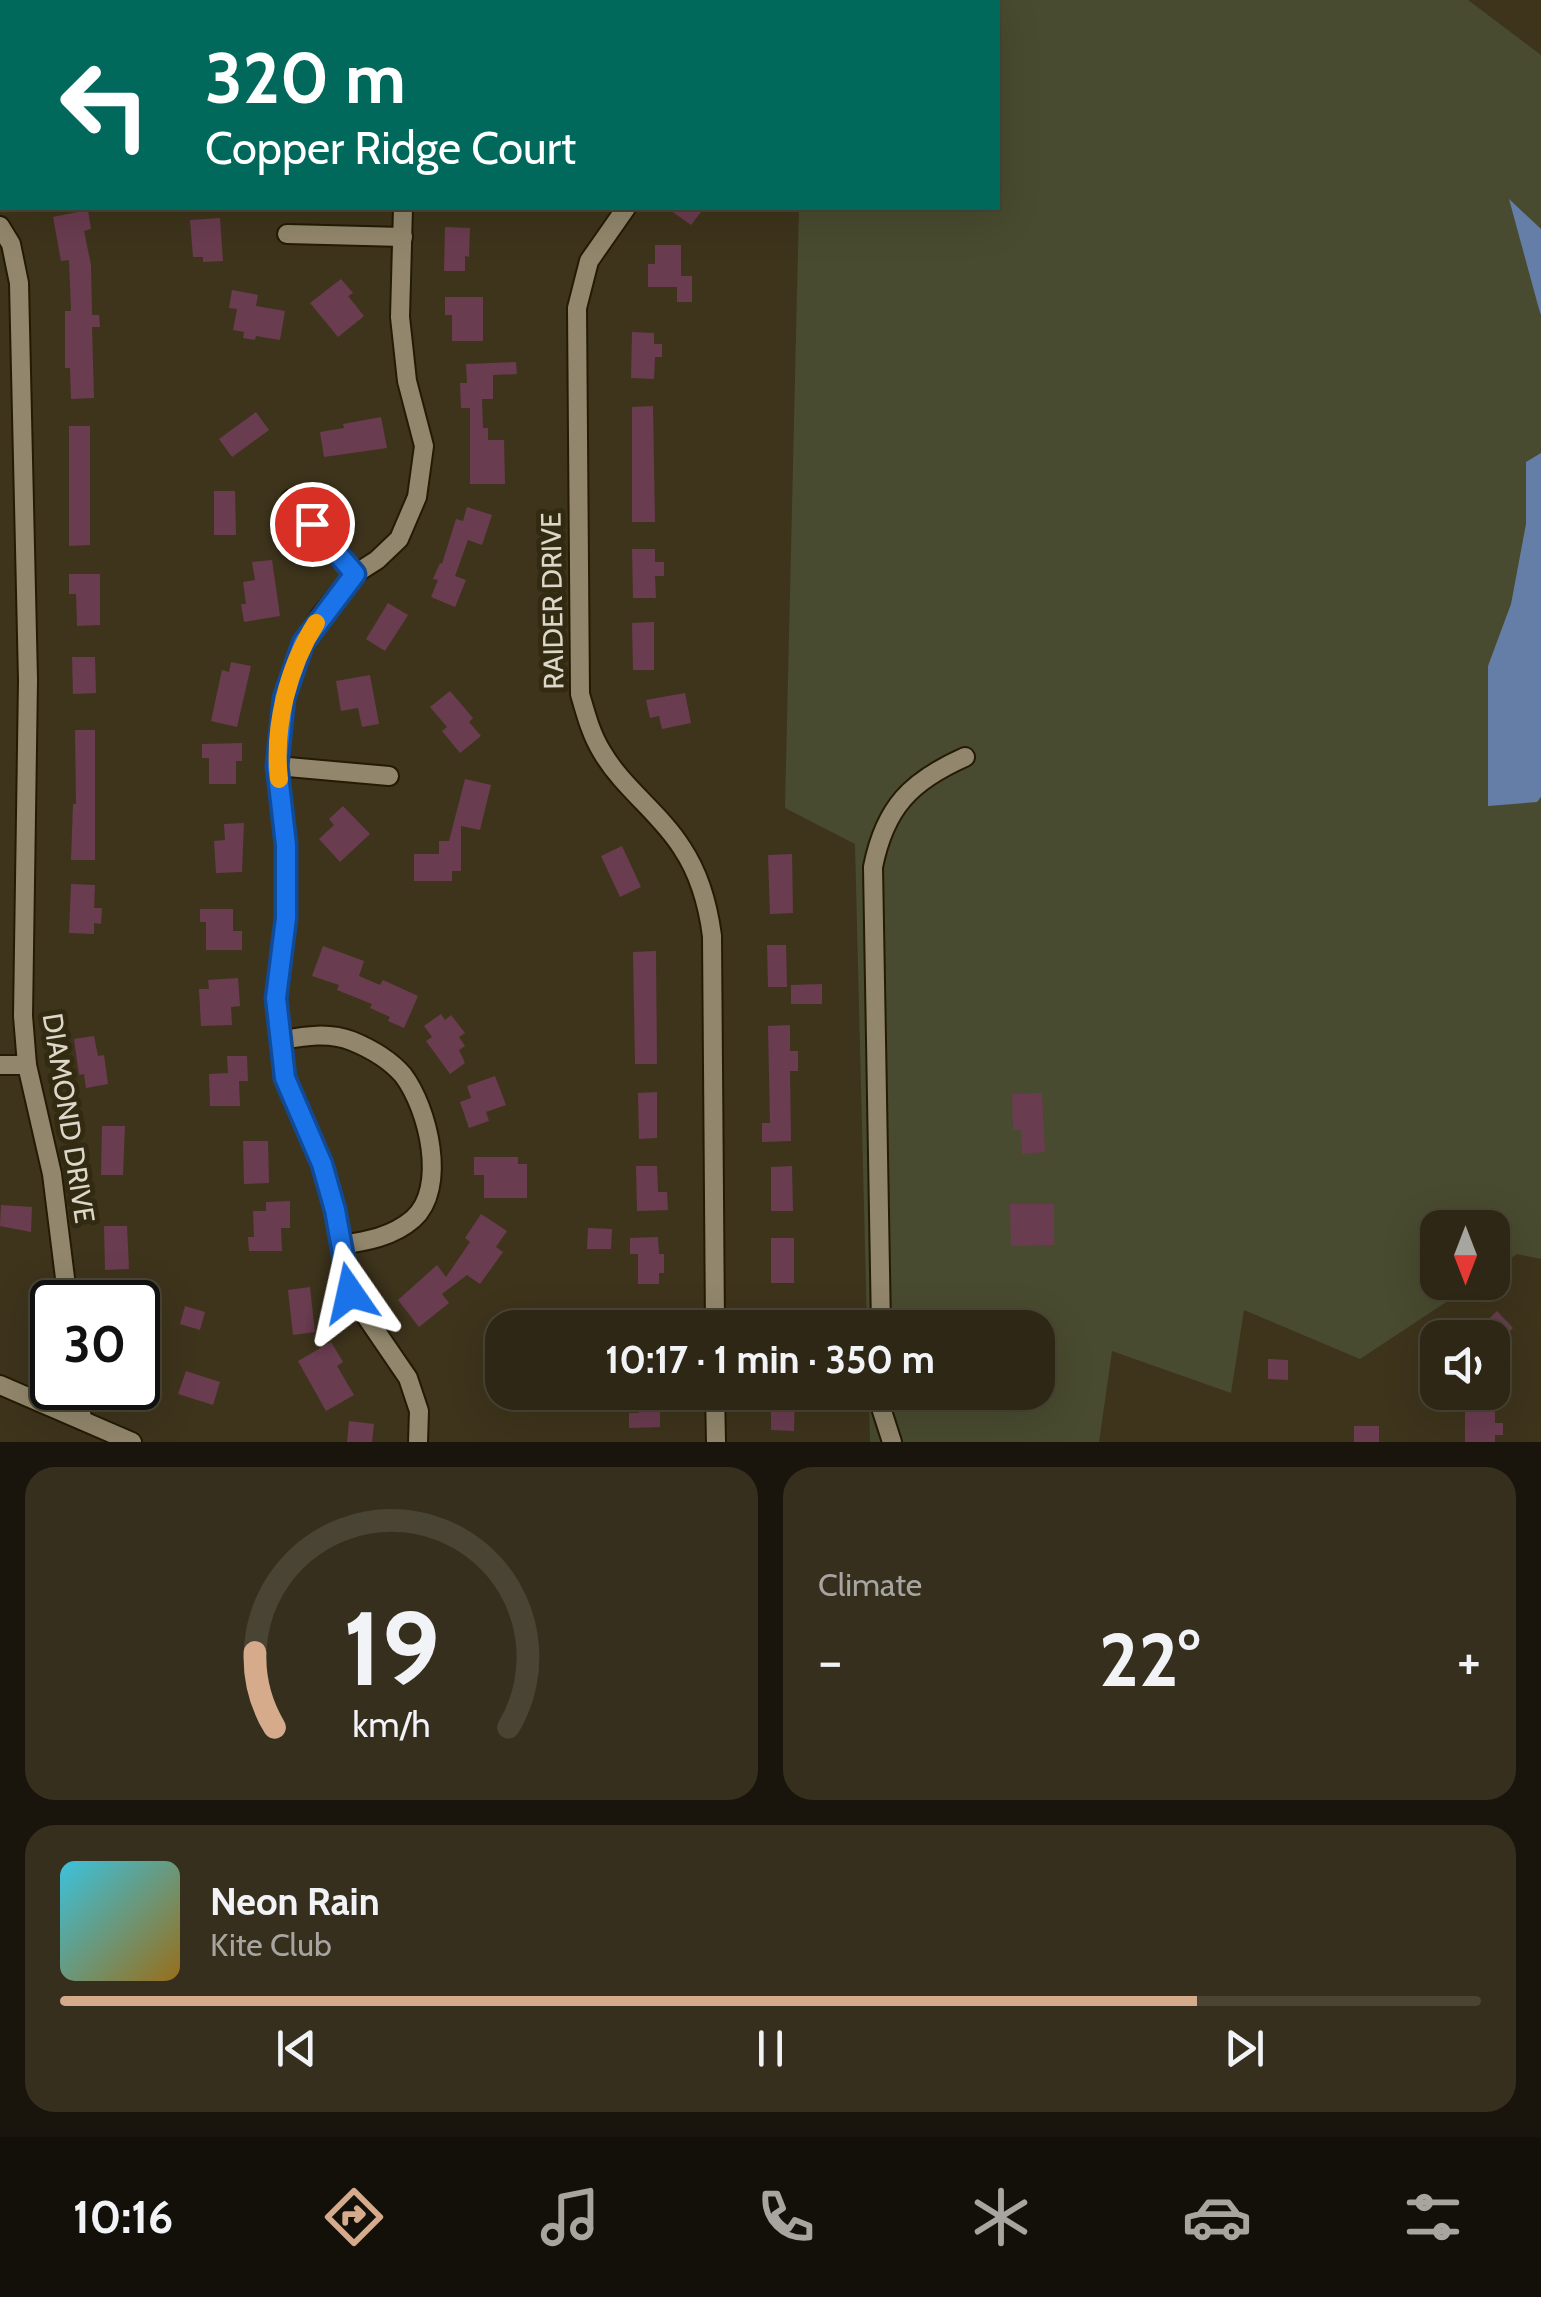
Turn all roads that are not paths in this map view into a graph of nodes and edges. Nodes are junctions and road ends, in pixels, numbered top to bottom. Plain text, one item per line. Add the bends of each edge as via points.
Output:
1 (403, 210) edge
2 (625, 210) edge
3 (0, 226) edge
4 (288, 234) dead end
5 (403, 237) junction
6 (291, 500) dead end
7 (355, 574) junction
8 (965, 758) dead end
9 (277, 766) junction
10 (389, 776) dead end
11 (283, 1040) junction
12 (0, 1065) edge
13 (26, 1065) junction
14 (341, 1245) junction
15 (65, 1280) edge
16 (715, 1310) edge
17 (881, 1310) edge
18 (0, 1385) edge
19 (81, 1410) edge
20 (715, 1410) edge
21 (882, 1410) edge
22 (82, 1420) junction
23 (132, 1442) edge
24 (418, 1442) edge
25 (716, 1442) edge
26 (892, 1442) edge

1 - 5 street
2 - 16 street, RAIDER DRIVE via 589,260 576,308 580,694 604,755 682,847 708,908
3 - 13 street, DIAMOND DRIVE via 11,244 18,283 28,680
4 - 5 street
5 - 7 street via 400,318 424,446 417,497 399,539
6 - 7 street
7 - 9 street via 303,643 284,698
8 - 17 street via 922,779 893,809 873,866
9 - 10 street
9 - 11 street via 286,845 276,998
11 - 14 street via 285,1078 322,1164
11 - 14 street via 349,1040 403,1076 418,1104 433,1160 432,1188 416,1217 376,1239
12 - 13 street
13 - 15 street, DIAMOND DRIVE via 52,1174
14 - 24 street via 350,1293 408,1378 419,1410
18 - 22 street
19 - 22 street
20 - 25 street
21 - 26 street
22 - 23 street

